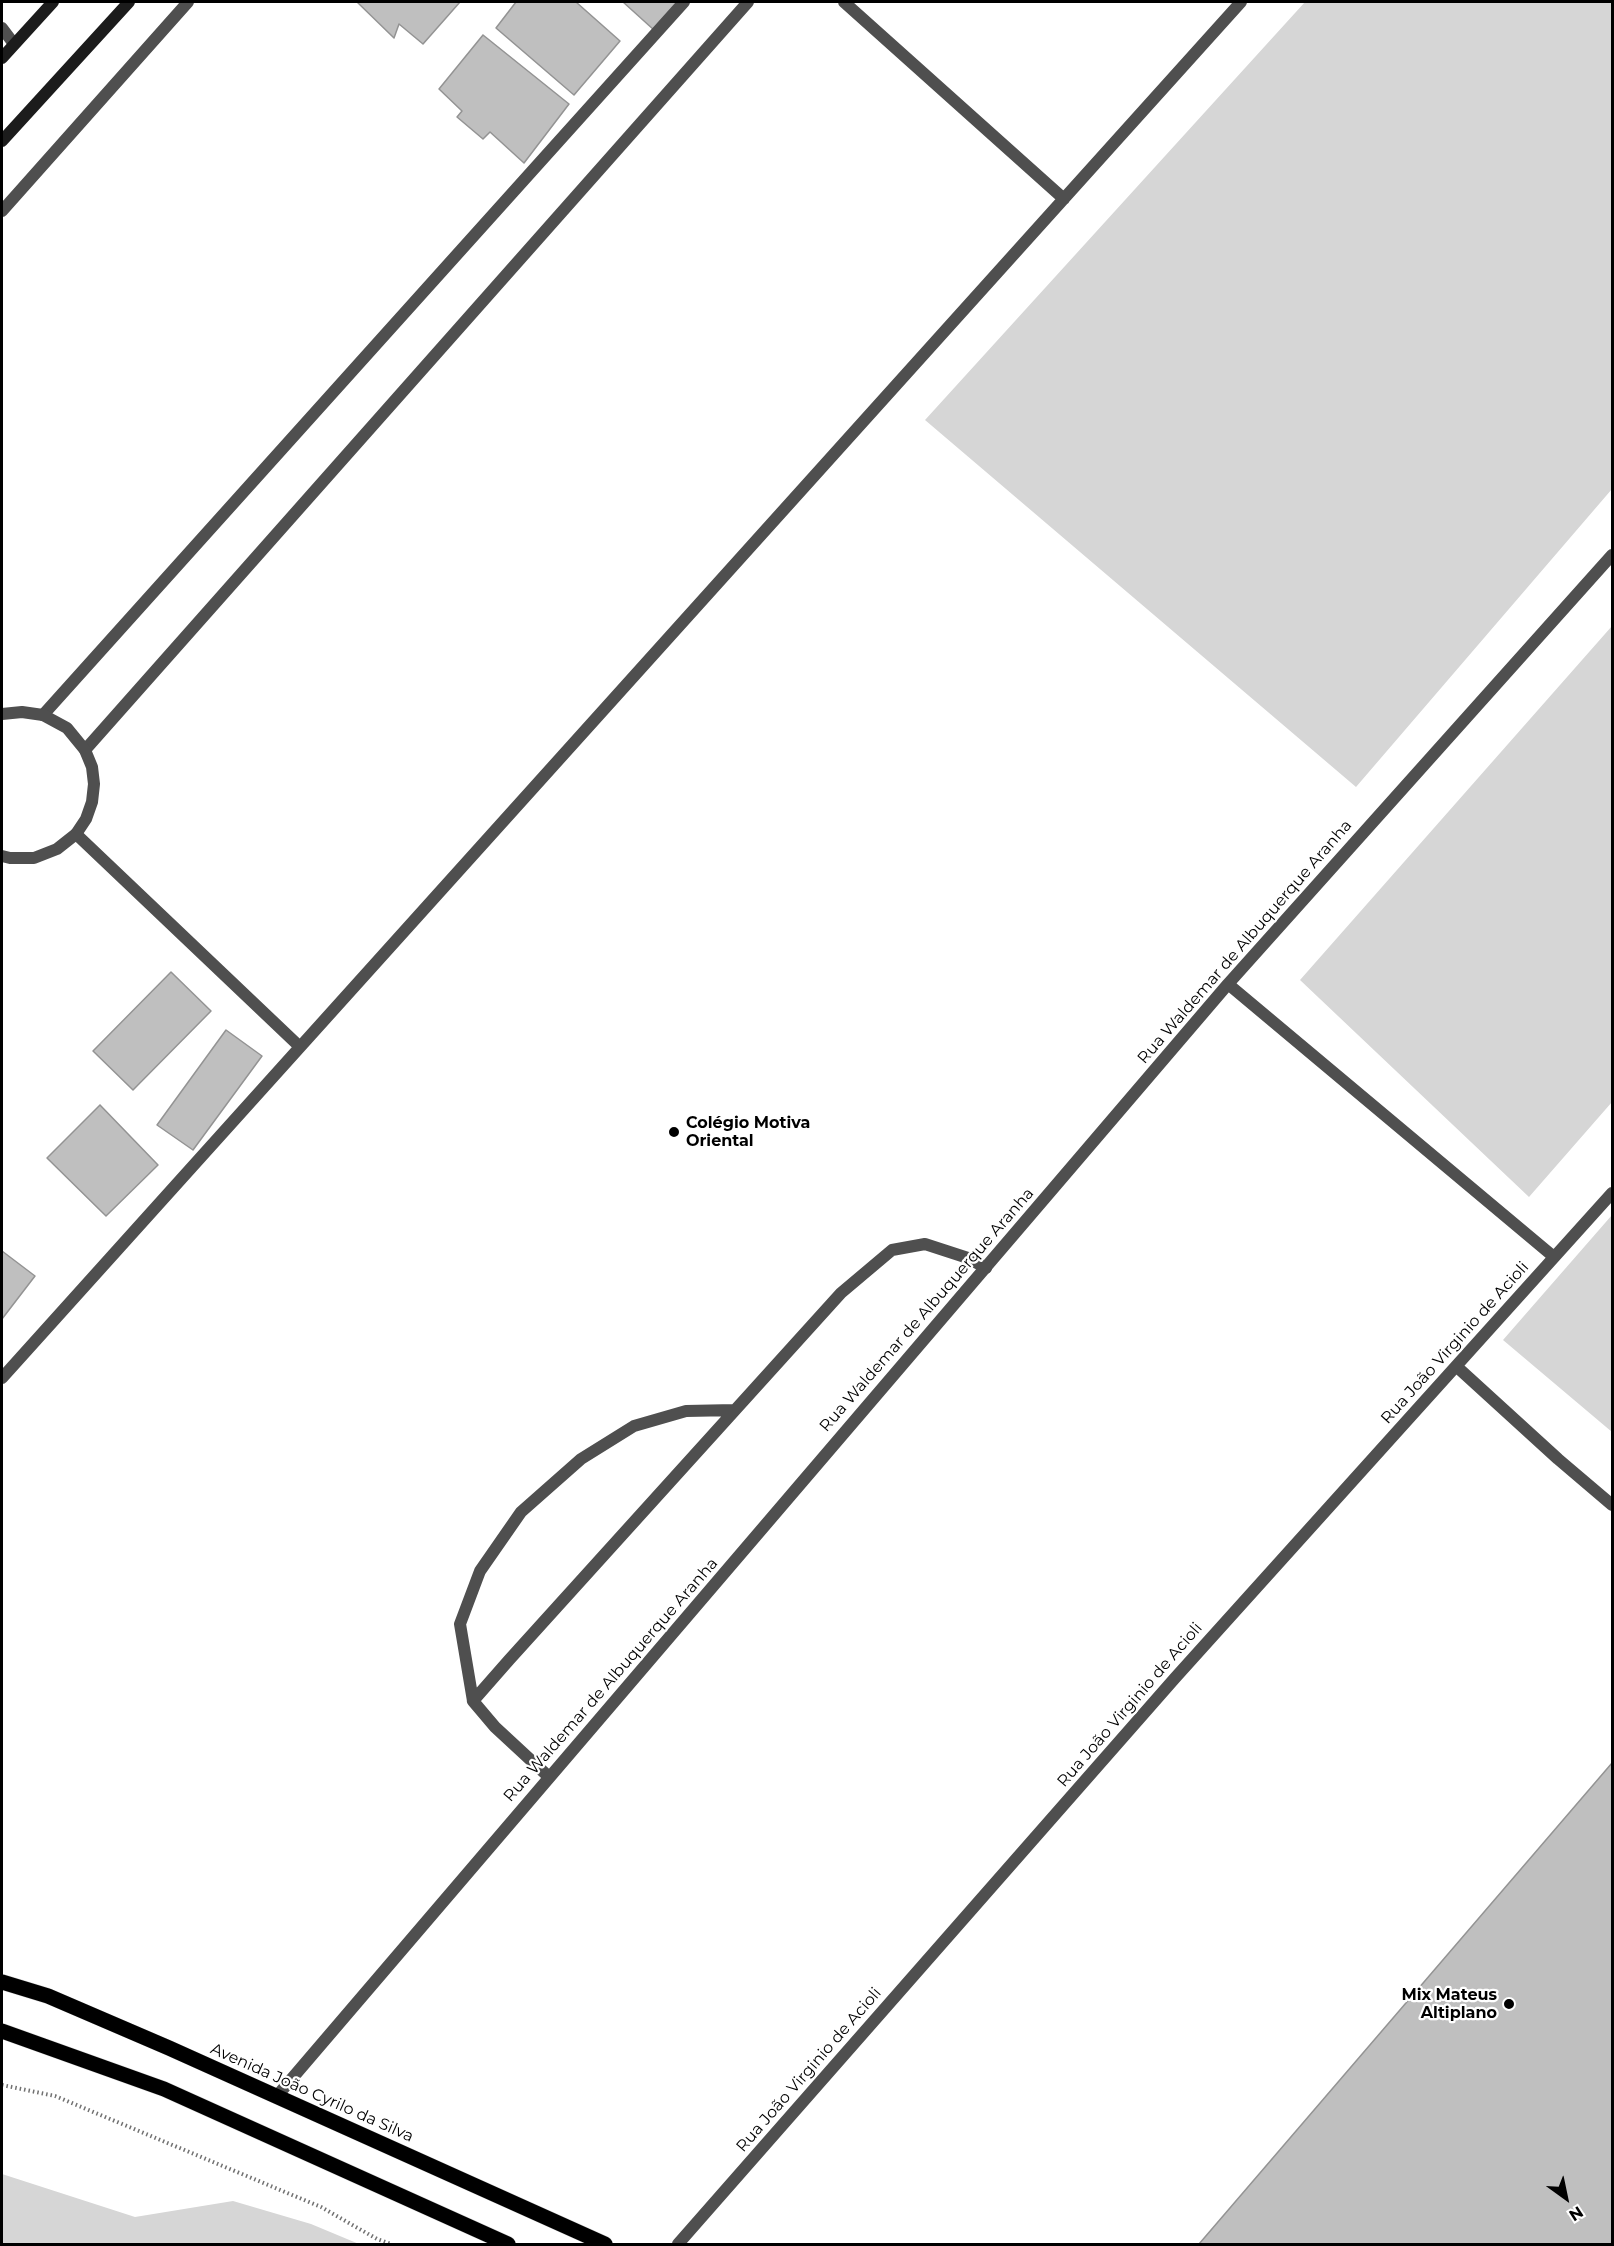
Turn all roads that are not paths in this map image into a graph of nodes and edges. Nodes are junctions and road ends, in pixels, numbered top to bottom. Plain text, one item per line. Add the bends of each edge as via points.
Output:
1 (53, 2) edge
2 (129, 2) edge
3 (188, 2) edge
4 (684, 2) edge
5 (748, 2) edge
6 (844, 2) edge
7 (1241, 2) edge
8 (2, 28) edge
9 (14, 44) junction
10 (2, 58) edge
11 (2, 141) edge
12 (1064, 199) junction
13 (2, 211) edge
14 (1612, 555) edge
15 (2, 714) edge
16 (42, 715) junction
17 (85, 750) junction
18 (76, 834) junction
19 (2, 856) edge
20 (1228, 984) junction
21 (299, 1046) junction
22 (1612, 1193) edge
23 (1554, 1257) junction
24 (986, 1268) junction
25 (1456, 1366) junction
26 (2, 1378) edge
27 (735, 1410) junction
28 (1612, 1504) edge
29 (473, 1701) junction
30 (549, 1777) junction
31 (2, 1982) edge
32 (2, 2031) edge
33 (277, 2096) junction
34 (508, 2244) edge
35 (605, 2244) edge
36 (678, 2244) edge

1 - 9 main road
2 - 11 main road
3 - 13 street
4 - 16 street
5 - 17 street
6 - 12 street
7 - 12 street
8 - 9 street
9 - 10 main road
12 - 21 street
14 - 20 street, Rua Waldemar de Albuquerque Aranha
15 - 16 street
16 - 17 street via 67,728
17 - 18 street via 94,784 86,819
18 - 19 street via 57,849 34,858
18 - 21 street
20 - 23 street
20 - 24 street, Rua Waldemar de Albuquerque Aranha
21 - 26 street
22 - 23 street, Rua João Virginio de Acioli
23 - 25 street, Rua João Virginio de Acioli
24 - 27 street via 925,1244 891,1250 841,1293
24 - 30 street, Rua Waldemar de Albuquerque Aranha
25 - 28 street
25 - 36 street, Rua João Virginio de Acioli via 1175,1678
27 - 29 street
27 - 29 street via 686,1411 634,1426 581,1459 521,1512 480,1571 460,1624
29 - 30 street
30 - 33 street, Rua Waldemar de Albuquerque Aranha
31 - 33 main road, Avenida João Cyrilo da Silva via 48,1996
32 - 34 main road via 164,2089
33 - 35 main road, Avenida João Cyrilo da Silva

